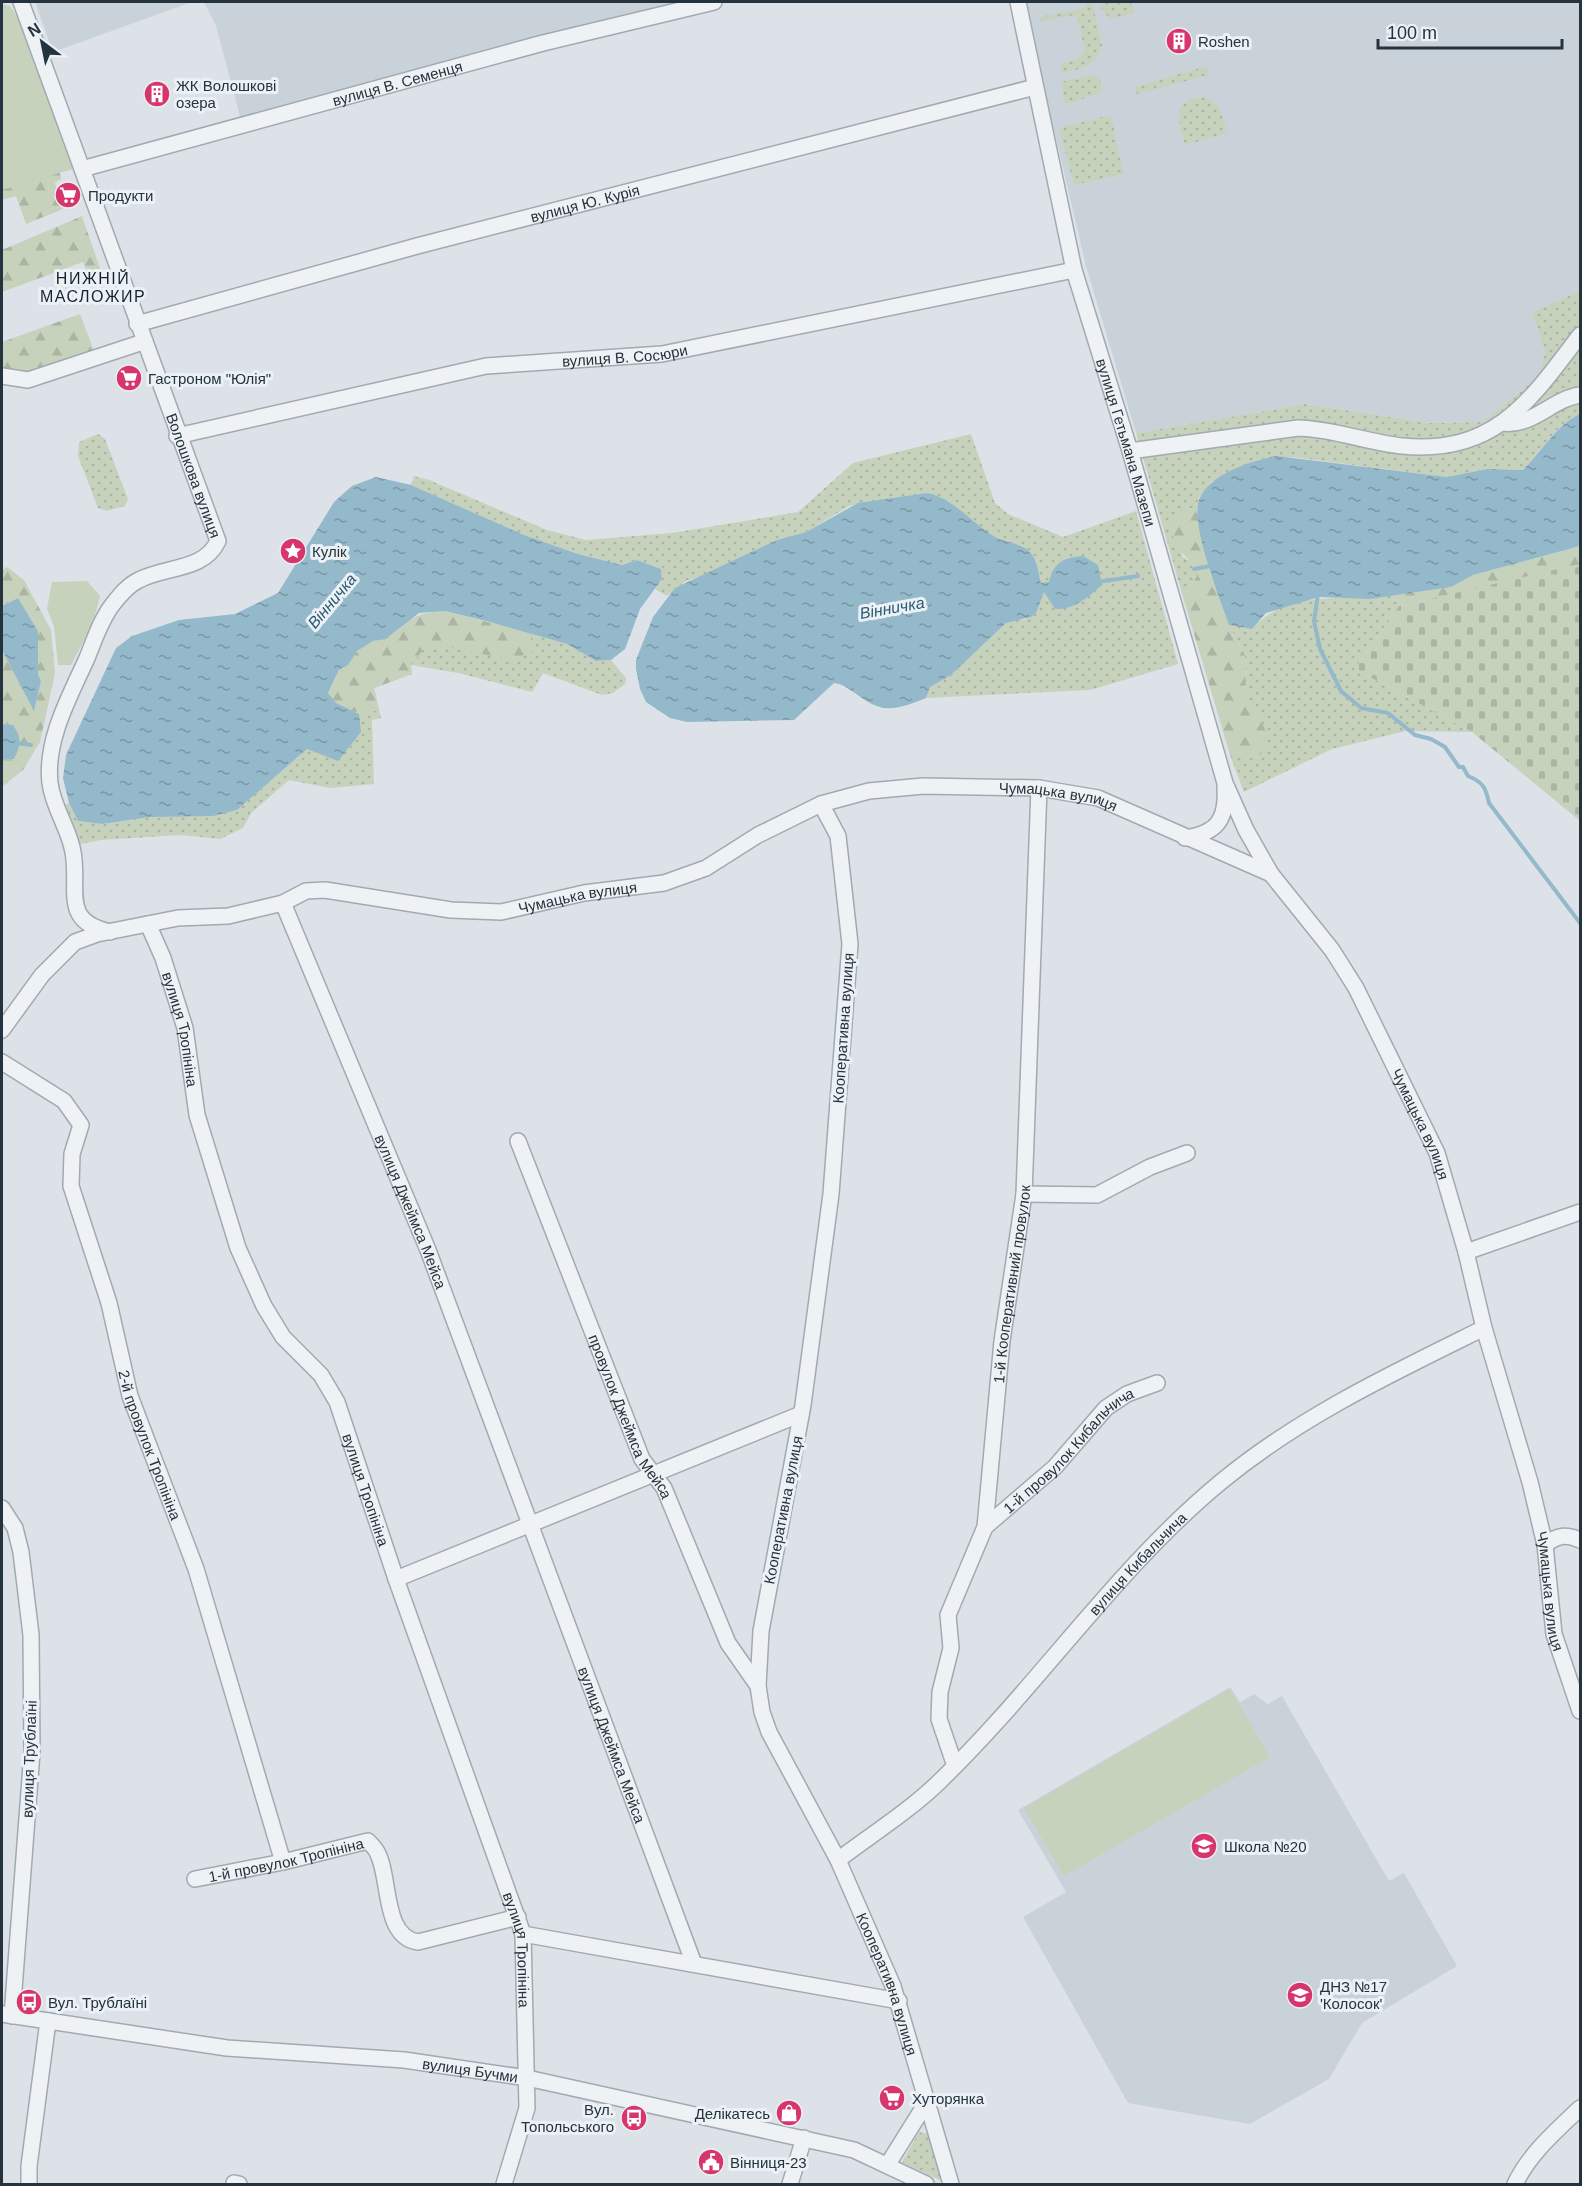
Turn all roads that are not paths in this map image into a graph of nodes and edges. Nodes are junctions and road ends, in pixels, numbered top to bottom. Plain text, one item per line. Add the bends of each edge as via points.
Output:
1 (21, 2) edge
2 (714, 2) edge
3 (1018, 2) edge
4 (1035, 87) junction
5 (82, 169) junction
6 (1074, 270) junction
7 (137, 324) junction
8 (1581, 335) edge
9 (143, 342) junction
10 (2, 376) edge
11 (1581, 395) edge
12 (1502, 423) junction
13 (177, 436) junction
14 (1130, 451) junction
15 (1225, 783) junction
16 (1039, 788) junction
17 (821, 804) junction
18 (1185, 838) junction
19 (1271, 874) junction
20 (283, 903) junction
21 (148, 924) junction
22 (113, 933) junction
23 (2, 1030) edge
24 (2, 1062) edge
25 (518, 1141) dead end
26 (1187, 1153) dead end
27 (1024, 1194) junction
28 (1581, 1212) edge
29 (1466, 1252) junction
30 (1484, 1328) junction
31 (1157, 1383) dead end
32 (801, 1414) junction
33 (653, 1472) junction
34 (2, 1508) edge
35 (528, 1526) junction
36 (985, 1527) junction
37 (1581, 1540) edge
38 (1545, 1545) junction
39 (396, 1579) junction
40 (758, 1686) junction
41 (1581, 1711) edge
42 (955, 1766) junction
43 (838, 1860) junction
44 (283, 1862) junction
45 (195, 1879) dead end
46 (518, 1917) junction
47 (523, 1934) junction
48 (694, 1964) junction
49 (899, 2001) junction
50 (7, 2015) edge
51 (48, 2021) junction
52 (527, 2078) junction
53 (928, 2100) junction
54 (1581, 2108) edge
55 (804, 2138) junction
56 (888, 2164) junction
57 (29, 2184) edge
58 (504, 2184) edge
59 (790, 2184) edge
60 (926, 2184) edge
61 (951, 2184) edge
62 (1515, 2184) edge

1 - 5 street, Волошкова вулиця
2 - 5 street, вулиця В. Семенця via 543,44
3 - 4 street, вулиця Гетьмана Мазепи
4 - 6 street, вулиця Гетьмана Мазепи
4 - 7 street, вулиця Ю. Курія via 417,246
5 - 7 street, Волошкова вулиця
6 - 13 street, вулиця В. Сосюри via 662,354 486,366
6 - 14 street, вулиця Гетьмана Мазепи
7 - 9 street, Волошкова вулиця
8 - 12 street via 1533,398
9 - 10 street via 28,380
9 - 13 street, Волошкова вулиця
11 - 12 street via 1536,417 1514,424
12 - 14 street via 1487,434 1437,446 1401,446 1325,429 1298,428
13 - 22 street, Волошкова вулиця via 218,541 202,561 155,573 126,589 110,607 58,725 52,752 50,781 73,853 75,908 84,922
14 - 15 street, вулиця Гетьмана Мазепи
15 - 18 street via 1226,805 1218,823 1206,835
15 - 19 street, вулиця Гетьмана Мазепи
16 - 17 street, Чумацька вулиця via 923,786 869,790
16 - 18 street, Чумацька вулиця via 1098,798
16 - 27 street, 1-й Кооперативний провулок
17 - 20 street, Чумацька вулиця via 758,835 706,868 664,883 584,893 501,912 451,910 325,890 306,891
17 - 32 street, Кооперативна вулиця via 838,836 850,944 831,1194
18 - 19 street, Чумацька вулиця
19 - 29 street, Чумацька вулиця via 1332,950 1356,988 1437,1153
20 - 21 street, Чумацька вулиця via 228,916
20 - 35 street, вулиця Джеймса Мейса via 428,1250
21 - 22 street, Чумацька вулиця
21 - 39 street, вулиця Тропініна via 185,1028 197,1114 238,1248 264,1306 283,1336 321,1375 337,1402
22 - 23 street, Чумацька вулиця via 75,942 42,975
24 - 44 street, 2-й провулок Тропініна via 64,1101 81,1125 72,1154 71,1186 109,1304 130,1396 196,1569
25 - 33 street, провулок Джеймса Мейса via 642,1459
26 - 27 street via 1097,1195
27 - 36 street, 1-й Кооперативний провулок via 1002,1341
28 - 29 street
29 - 30 street, Чумацька вулиця
30 - 38 street, Чумацька вулиця
30 - 42 street, вулиця Кибальчича via 1350,1394 1283,1435 1221,1481 1164,1534
31 - 36 street, 1-й провулок Кибальчича via 1127,1394 1106,1408 1055,1467
32 - 33 street
32 - 40 street, Кооперативна вулиця via 763,1613
33 - 35 street
33 - 40 street, провулок Джеймса Мейса via 664,1488 728,1644
34 - 50 street, вулиця Трублаїні via 15,1528 21,1552 30,1635 32,1752
35 - 39 street
35 - 48 street, вулиця Джеймса Мейса
36 - 42 street, 1-й Кооперативний провулок via 948,1615 951,1648 940,1692 939,1719
37 - 38 street via 1567,1535
38 - 41 street, Чумацька вулиця via 1554,1634
39 - 46 street, вулиця Тропініна
40 - 43 street, Кооперативна вулиця via 769,1732
42 - 43 street, вулиця Кибальчича via 938,1784
43 - 49 street, Кооперативна вулиця
44 - 45 street, 1-й провулок Тропініна
44 - 46 street, 1-й провулок Тропініна via 368,1841 378,1852 394,1923 408,1941 418,1942
46 - 47 street, вулиця Тропініна
47 - 48 street
47 - 52 street, вулиця Тропініна
48 - 49 street
49 - 53 street, Кооперативна вулиця
50 - 51 street, вулиця Бучми
51 - 52 street, вулиця Бучми via 227,2048 404,2060
51 - 57 street
52 - 55 street, вулиця Бучми
52 - 58 street, вулиця Тропініна via 527,2108
53 - 56 street
53 - 61 street, Кооперативна вулиця
54 - 62 street via 1545,2141
55 - 56 street, вулиця Бучми via 854,2150
55 - 59 street
56 - 60 street, вулиця Бучми

